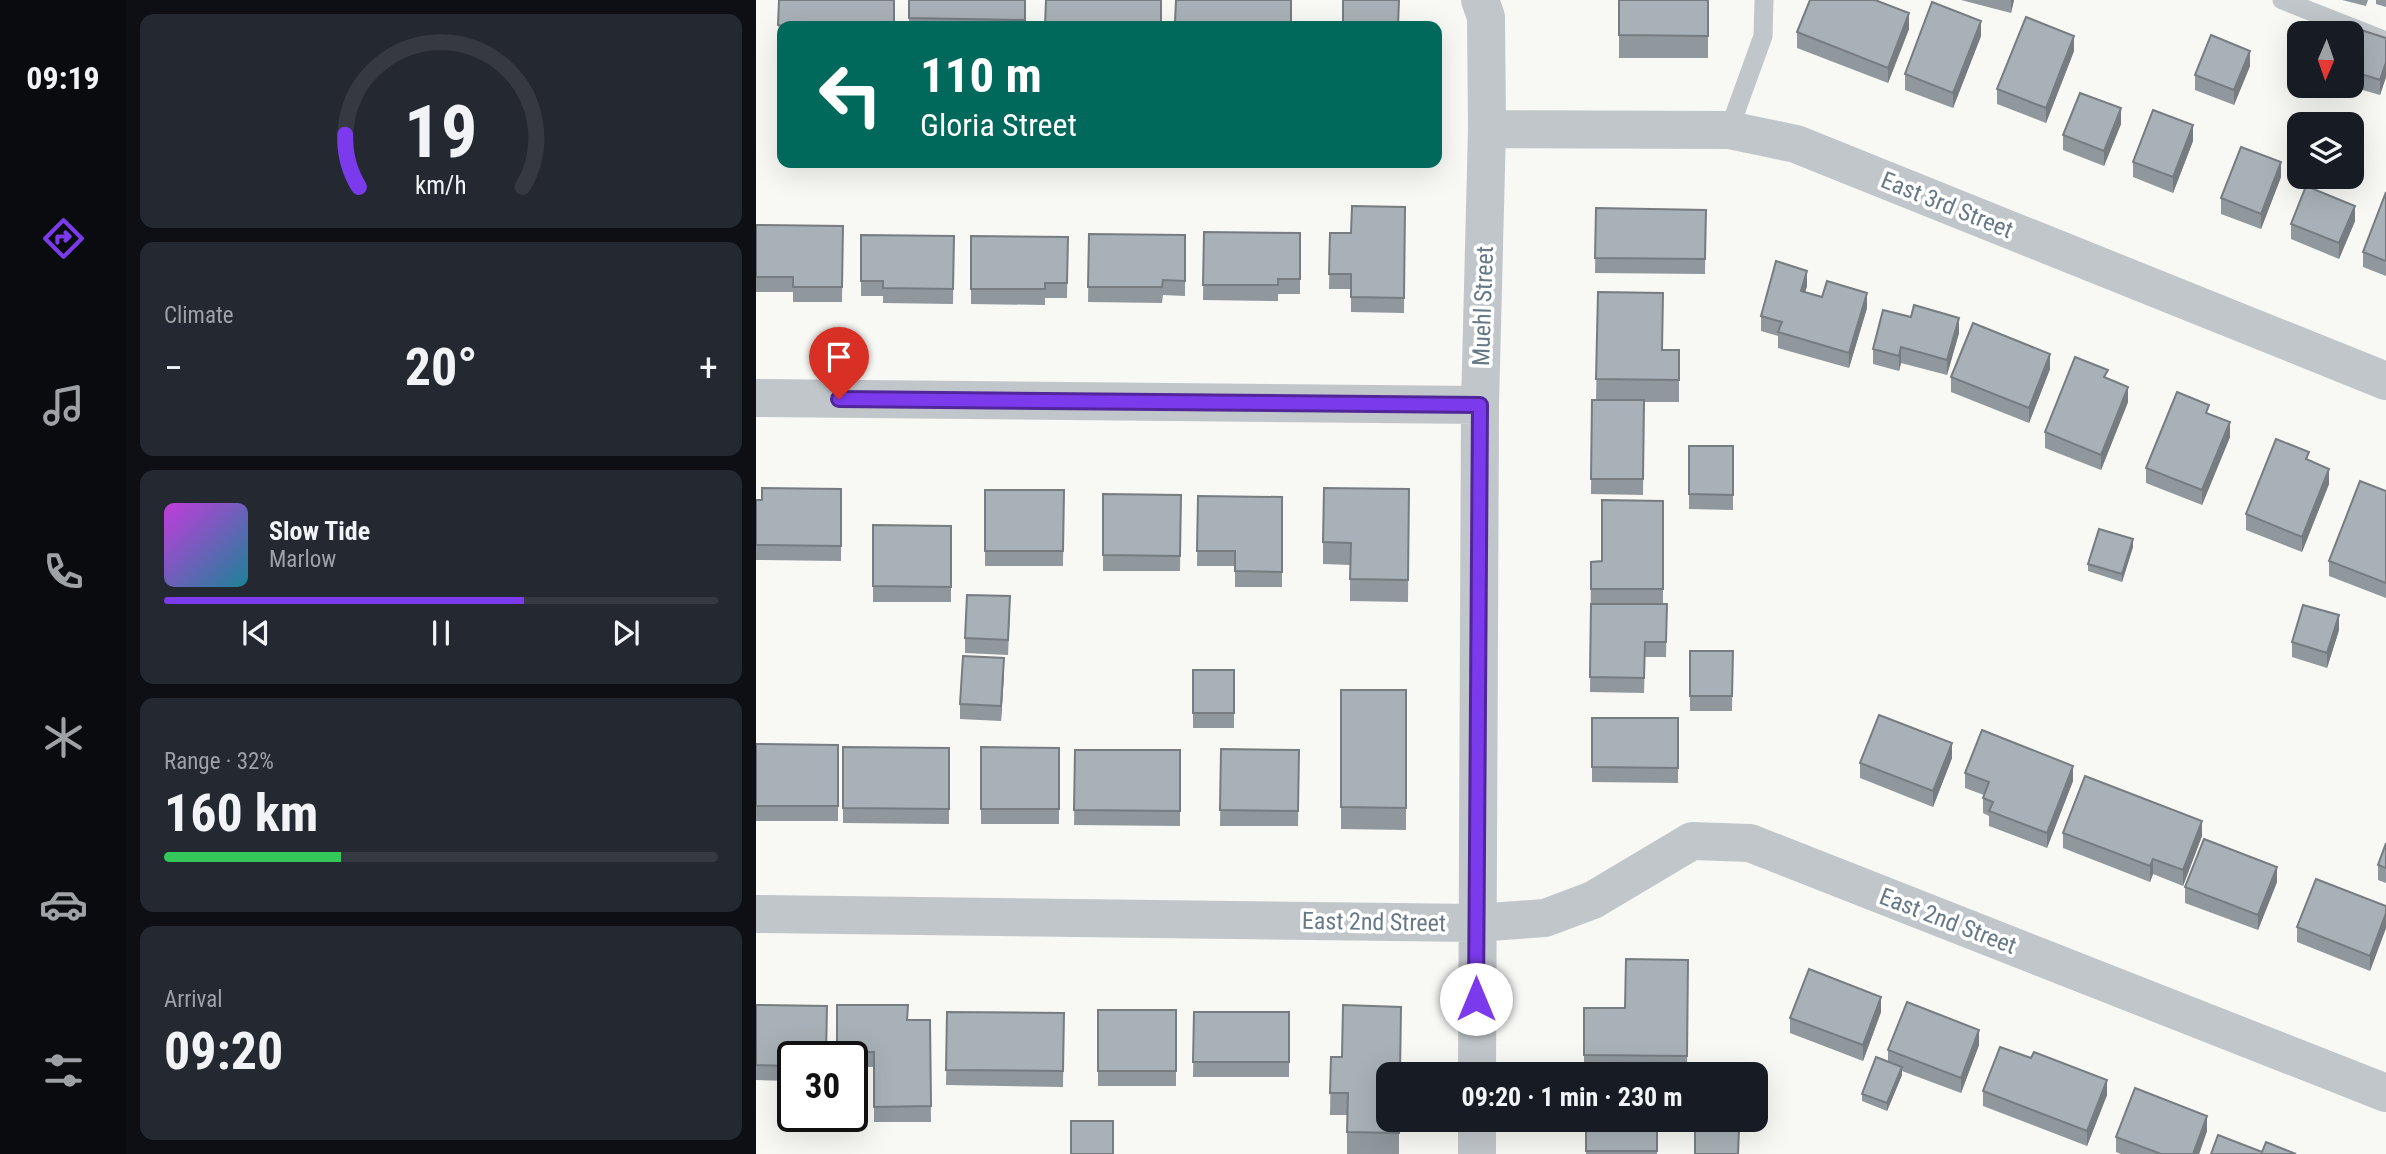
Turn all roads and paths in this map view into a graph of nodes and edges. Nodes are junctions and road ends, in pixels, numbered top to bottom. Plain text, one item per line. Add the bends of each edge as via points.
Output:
1 (1480, 0) edge
2 (1765, 0) edge
3 (2283, 0) edge
4 (2386, 41) edge
5 (1488, 128) junction
6 (1729, 130) junction
7 (2386, 381) edge
8 (756, 398) edge
9 (1480, 405) junction
10 (756, 914) edge
11 (1476, 923) junction
12 (1477, 1062) edge
13 (2386, 1093) edge
14 (1477, 1132) edge
15 (1477, 1154) edge

1 - 5 street, Muehl Street via 1486,18
2 - 6 lane via 1763,36
3 - 4 lane
5 - 6 street, East 3rd Street
5 - 9 street, Muehl Street
6 - 7 street, East 3rd Street via 1796,144
8 - 9 street
9 - 11 street, Muehl Street
10 - 11 street, East 2nd Street
11 - 12 street, Muehl Street
11 - 13 street, East 2nd Street via 1545,918 1593,901 1692,841 1750,843
14 - 15 street

